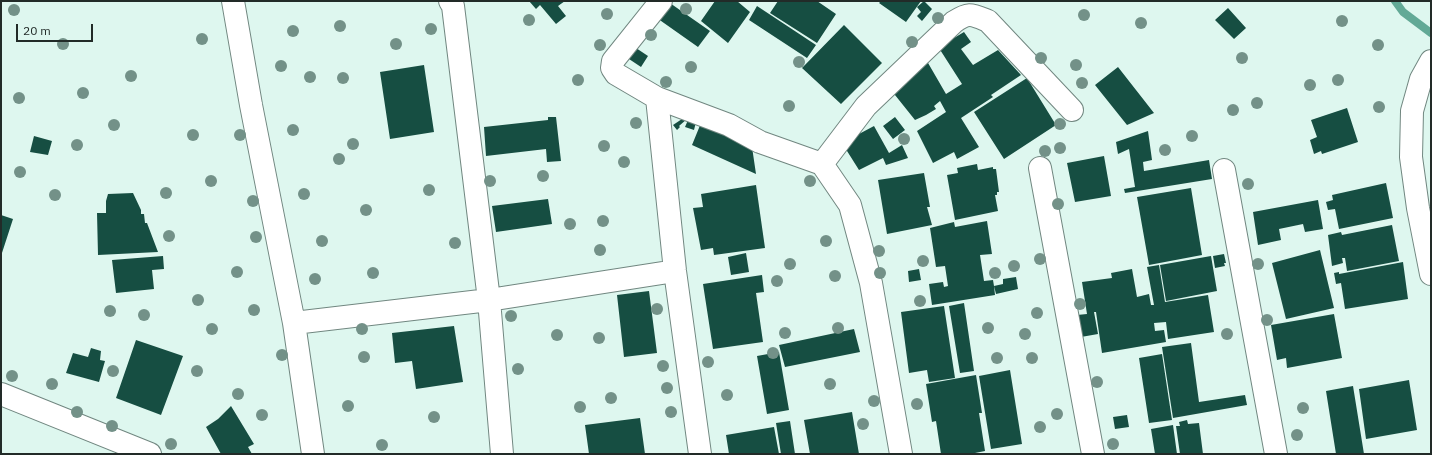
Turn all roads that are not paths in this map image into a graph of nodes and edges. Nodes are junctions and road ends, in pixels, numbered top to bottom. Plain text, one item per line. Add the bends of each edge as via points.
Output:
1 (233, 1) edge
2 (450, 1) edge
3 (661, 1) edge
4 (1431, 61) edge
5 (657, 98) junction
6 (1072, 110) dead end
7 (822, 164) junction
8 (1040, 168) dead end
9 (1224, 170) dead end
10 (675, 271) junction
11 (1431, 274) edge
12 (489, 300) junction
13 (294, 323) junction
14 (1, 394) edge
15 (150, 454) edge
16 (313, 454) edge
17 (502, 454) edge
18 (700, 454) edge
19 (901, 454) edge
20 (1093, 454) edge
21 (1276, 454) edge

1 - 13 street
2 - 12 street via 453,6
3 - 5 street via 613,61 612,68 616,74
4 - 11 street via 1421,80 1412,111 1411,157
5 - 7 street via 729,125 760,142
5 - 10 street
6 - 7 street via 988,21 974,15 964,15 866,106
7 - 19 street via 850,205 871,283
8 - 20 street
9 - 21 street
10 - 12 street
10 - 18 street
12 - 13 street
12 - 17 street
13 - 16 street
14 - 15 street

